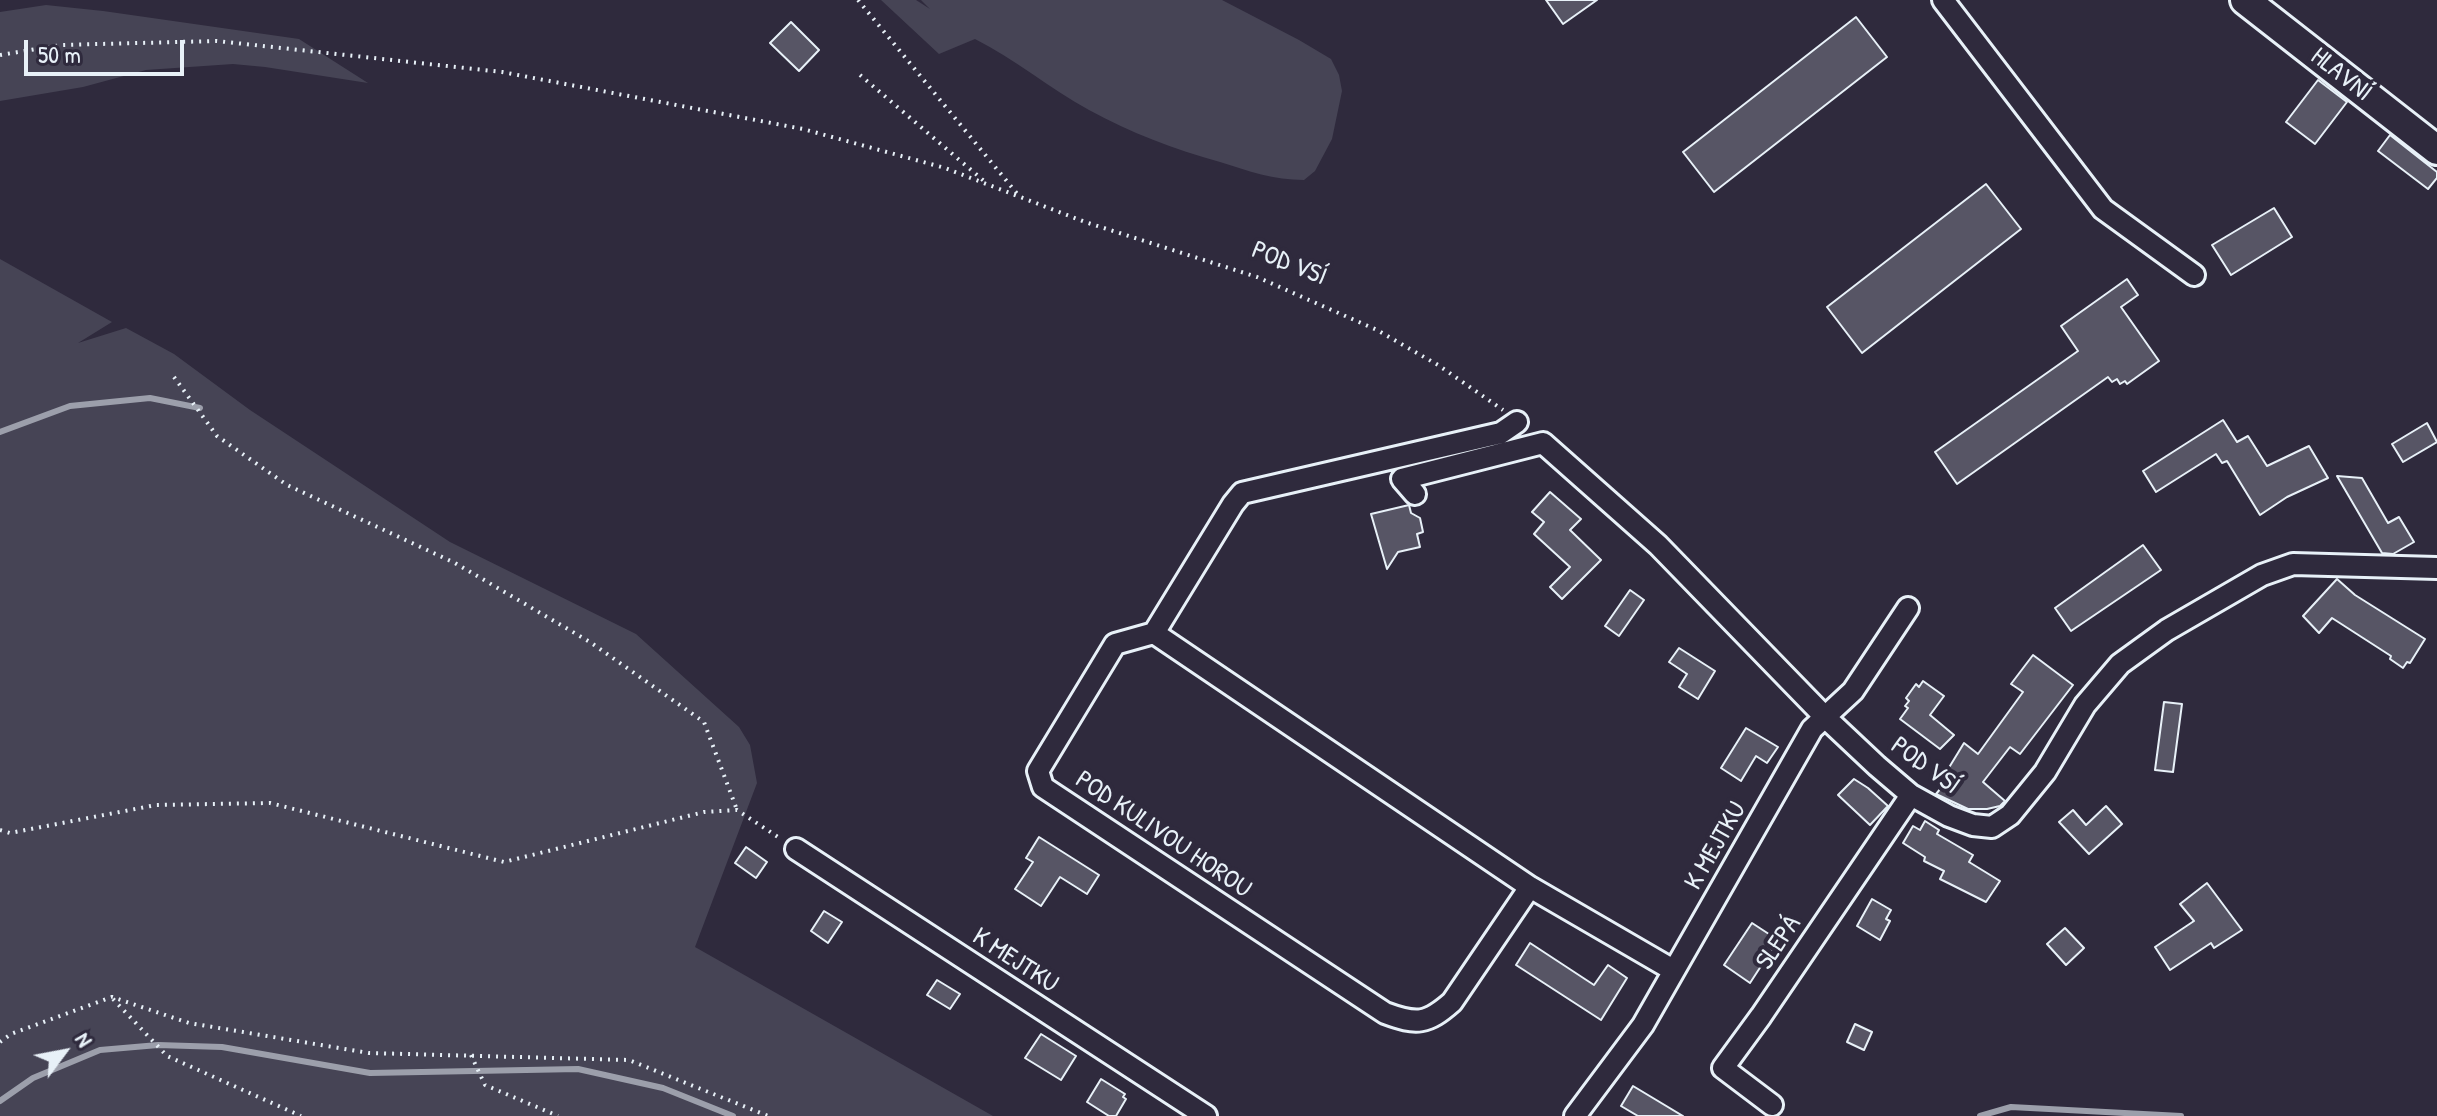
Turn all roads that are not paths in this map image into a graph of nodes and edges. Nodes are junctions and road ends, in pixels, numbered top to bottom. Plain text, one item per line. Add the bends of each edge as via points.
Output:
1 (1943, 0) edge
2 (2245, 0) edge
3 (2437, 150) edge
4 (2194, 275) dead end
5 (1517, 422) road end
6 (1415, 494) dead end
7 (2437, 568) edge
8 (1908, 608) dead end
9 (1154, 633) junction
10 (1826, 718) junction
11 (1911, 795) junction
12 (796, 849) road end
13 (1530, 887) junction
14 (1673, 970) junction
15 (1772, 1105) dead end
16 (1206, 1116) edge
17 (1575, 1116) edge

1 - 4 street via 2103,209
2 - 3 main road, HLAVNÍ
5 - 9 street via 1501,433 1242,493
6 - 10 street, POD VSÍ via 1402,479 1543,443 1658,545
7 - 11 street, POD VSÍ via 2293,564 2262,575 2120,664 2085,705 2045,772 2010,815 1992,827 1949,816
8 - 10 street, K MEJTKU via 1853,691
9 - 13 street
9 - 13 street, POD KULIVOU HOROU via 1115,644 1038,771 1043,787 1399,1019 1420,1023 1452,1002
10 - 11 street, POD VSÍ
10 - 14 street, K MEJTKU via 1812,729
11 - 15 street, SLEPÁ via 1723,1068
12 - 16 street, K MEJTKU
13 - 14 street
14 - 17 street, K MEJTKU via 1643,1025

